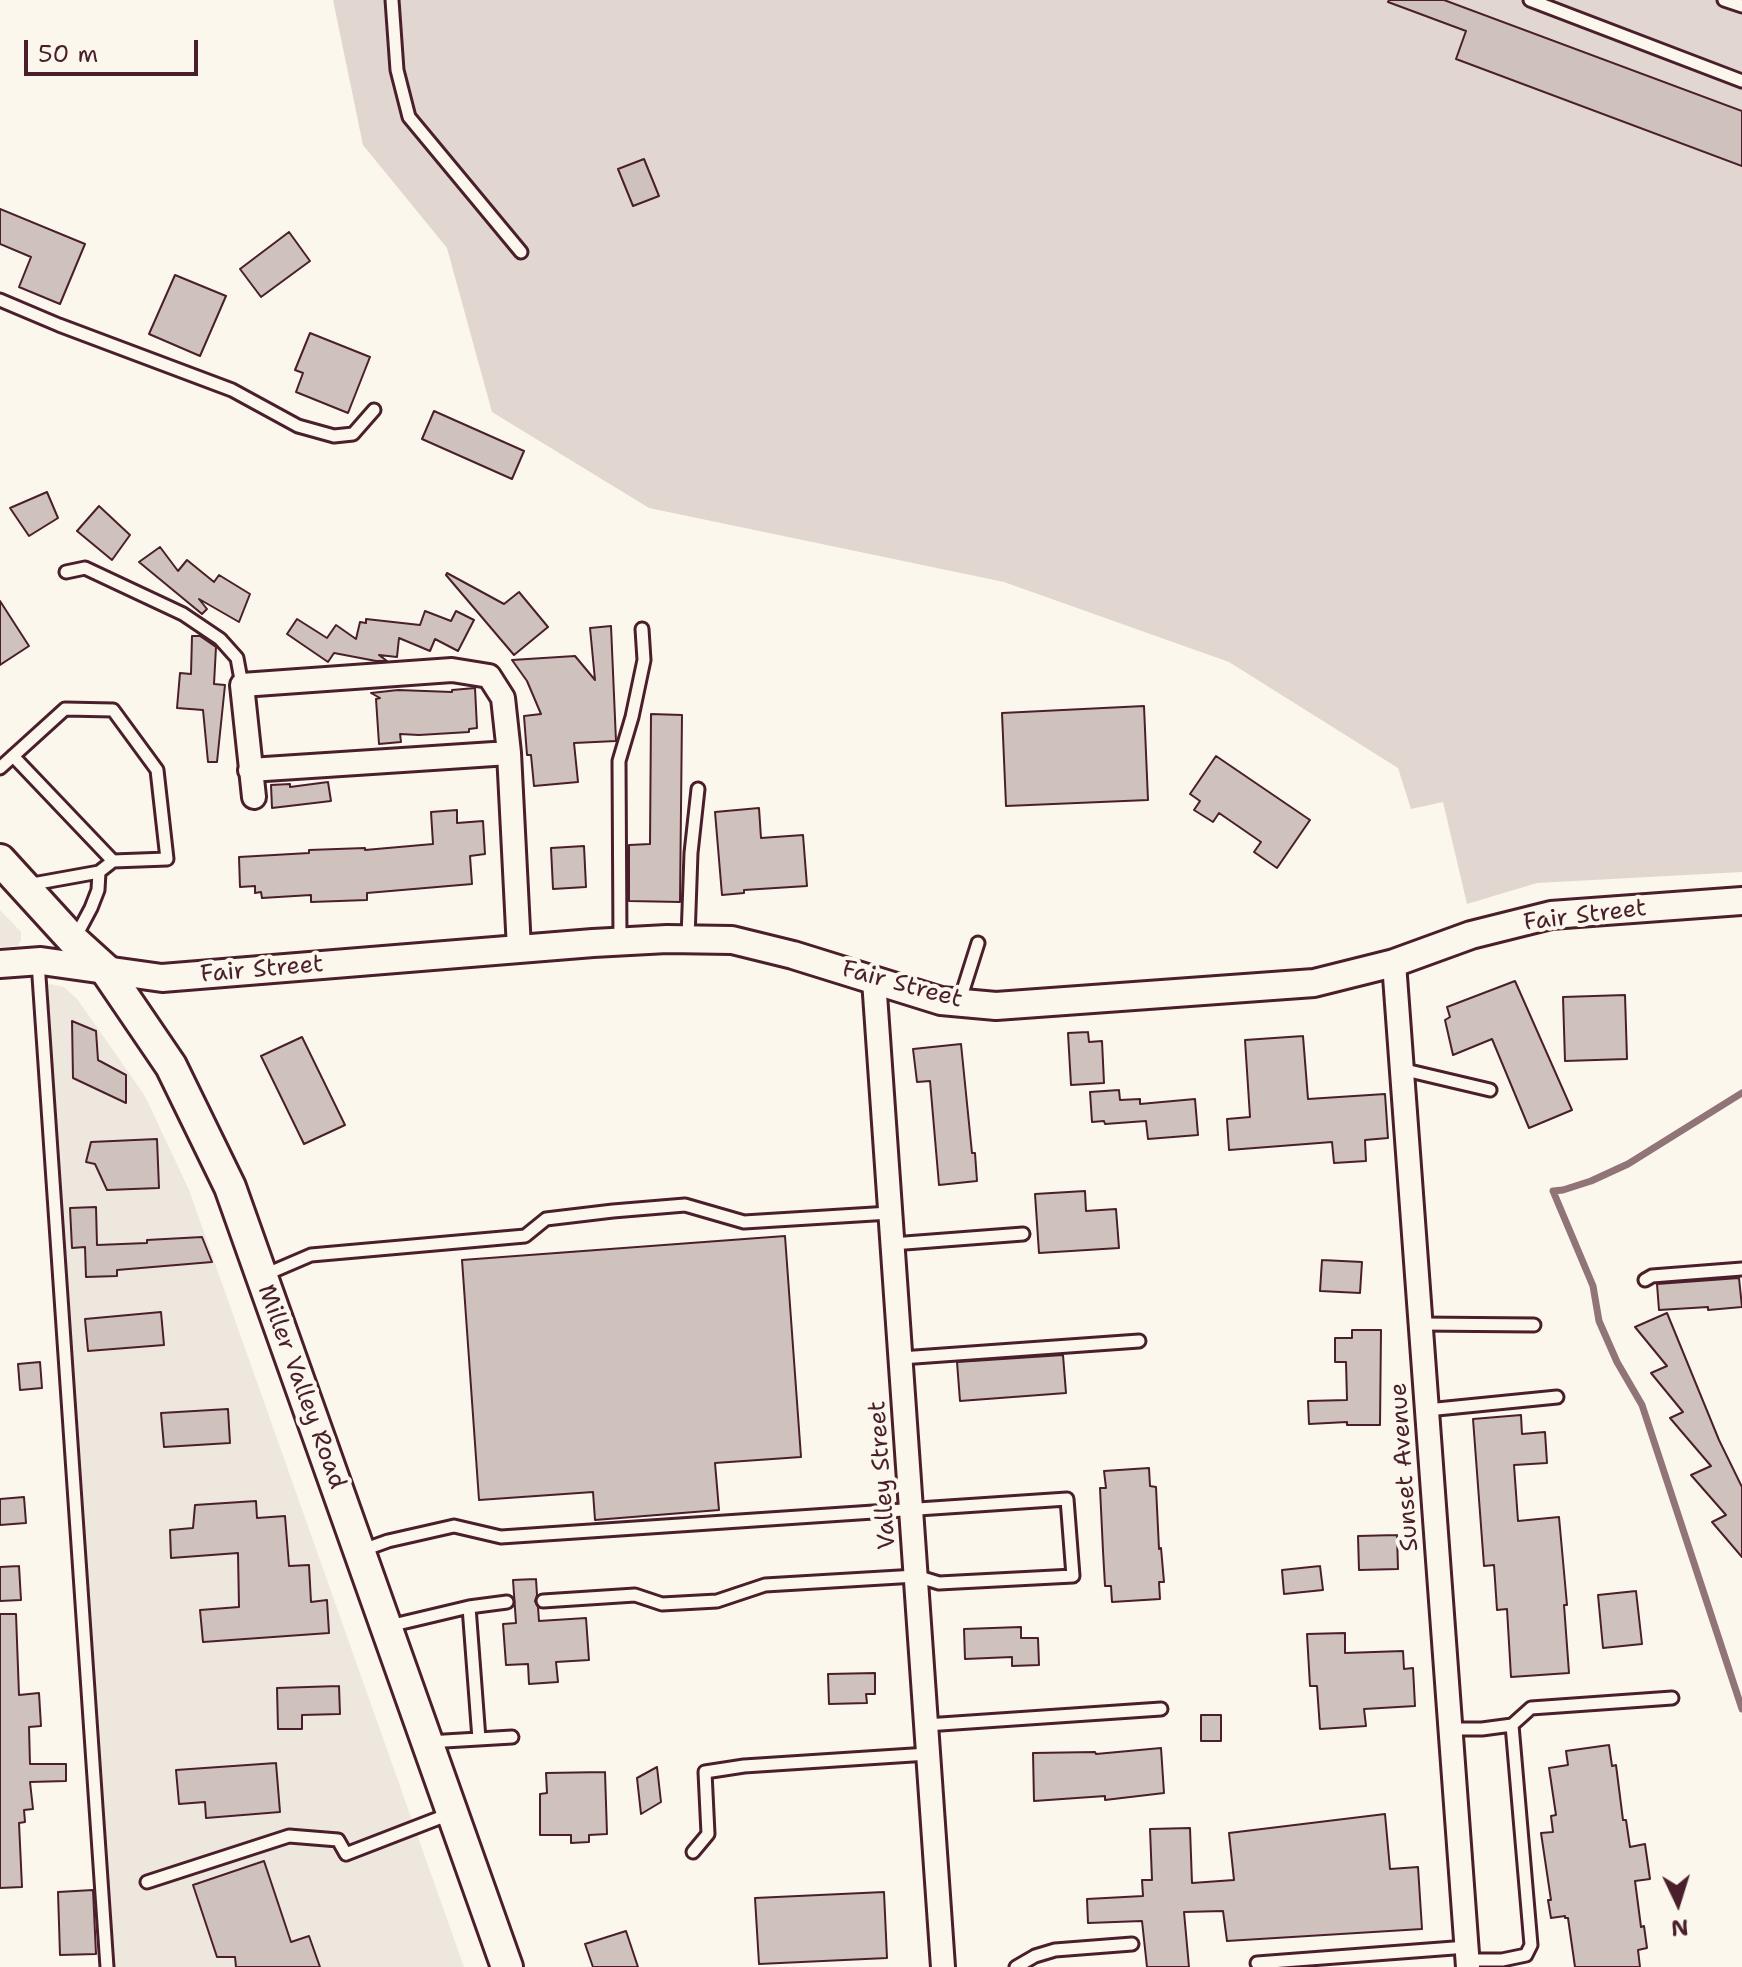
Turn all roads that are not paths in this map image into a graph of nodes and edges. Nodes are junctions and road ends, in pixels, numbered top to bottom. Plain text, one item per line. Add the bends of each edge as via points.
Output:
1 (392, 0) edge
2 (1530, 0) edge
3 (1724, 0) edge
4 (1742, 6) edge
5 (1742, 81) edge
6 (521, 252) dead end
7 (0, 300) edge
8 (374, 410) dead end
9 (66, 572) dead end
10 (642, 629) dead end
11 (242, 685) junction
12 (509, 753) junction
13 (13, 756) junction
14 (0, 768) edge
15 (250, 770) junction
16 (698, 789) dead end
17 (254, 797) dead end
18 (0, 860) edge
19 (113, 861) junction
20 (99, 872) junction
21 (24, 886) junction
22 (1742, 901) edge
23 (688, 939) junction
24 (73, 940) junction
25 (620, 942) junction
26 (978, 943) dead end
27 (519, 949) junction
28 (38, 962) junction
29 (1394, 963) junction
30 (0, 964) edge
31 (105, 969) junction
32 (874, 980) junction
33 (959, 1003) junction
34 (1401, 1069) junction
35 (1490, 1090) dead end
36 (890, 1213) junction
37 (1023, 1234) dead end
38 (892, 1244) junction
39 (1742, 1269) edge
40 (261, 1276) junction
41 (1645, 1280) dead end
42 (1420, 1324) junction
43 (1534, 1325) dead end
44 (1139, 1341) dead end
45 (901, 1358) junction
46 (1557, 1397) dead end
47 (1427, 1410) junction
48 (911, 1508) junction
49 (359, 1552) junction
50 (916, 1576) junction
51 (543, 1601) dead end
52 (507, 1602) dead end
53 (469, 1607) junction
54 (386, 1627) junction
55 (1672, 1698) dead end
56 (1161, 1709) dead end
57 (926, 1725) junction
58 (1512, 1725) junction
59 (1450, 1729) junction
60 (512, 1737) dead end
61 (479, 1739) junction
62 (427, 1743) junction
63 (928, 1754) junction
64 (453, 1813) junction
65 (693, 1852) dead end
66 (147, 1882) dead end
67 (1132, 1944) dead end
68 (1467, 1958) edge
69 (1257, 1963) dead end
70 (107, 1967) edge
71 (507, 1967) edge
72 (943, 1967) edge
73 (1016, 1967) edge

1 - 6 lane via 397,70 409,117
2 - 5 lane
3 - 4 lane
7 - 8 lane via 232,390 298,426 334,436 353,434
9 - 11 lane via 85,568 183,614 237,658
10 - 25 lane via 644,660 619,761
11 - 12 street via 452,670 489,676 503,698
11 - 15 street
12 - 15 street
12 - 27 street
13 - 14 lane
13 - 19 lane
13 - 19 lane via 65,709 113,710 157,770 167,859
15 - 17 street
16 - 23 lane
18 - 21 main road, Miller Valley Road
19 - 20 lane
20 - 21 lane
20 - 24 lane via 98,890
21 - 24 main road, Miller Valley Road
22 - 29 street, Fair Street via 1551,915 1471,935
23 - 25 street, Fair Street
23 - 32 street, Fair Street via 732,940
24 - 31 main road, Miller Valley Road
25 - 27 street, Fair Street
26 - 33 lane
27 - 31 street, Fair Street via 162,978
28 - 30 street, Fair Street
28 - 31 street, Fair Street
28 - 70 lane
29 - 33 street, Fair Street via 1314,983 996,1006
29 - 34 street, Sunset Avenue
31 - 40 main road, Miller Valley Road via 171,1066 230,1187
32 - 33 street, Fair Street
32 - 36 street, Valley Street
34 - 35 lane
34 - 42 street, Sunset Avenue
36 - 38 street, Valley Street
36 - 40 lane via 744,1222 685,1205 613,1211 546,1219 525,1236 311,1255
37 - 38 lane
38 - 45 street, Valley Street
39 - 41 lane
40 - 49 main road, Miller Valley Road
42 - 43 lane
42 - 47 street, Sunset Avenue
44 - 45 lane
45 - 48 street, Valley Street
46 - 47 lane
47 - 59 street, Sunset Avenue
48 - 49 lane via 501,1537 454,1526
48 - 50 street, Valley Street
48 - 50 lane via 1067,1499 1073,1576 939,1583
49 - 54 main road, Miller Valley Road
50 - 51 lane via 765,1585 717,1601 662,1604 635,1595
50 - 57 street, Valley Street
52 - 53 lane
53 - 54 lane
53 - 61 lane
54 - 62 main road, Miller Valley Road
55 - 58 lane via 1531,1708
56 - 57 lane
57 - 63 street, Valley Street
58 - 59 lane
58 - 68 lane via 1531,1945 1526,1955 1502,1960
59 - 68 street, Sunset Avenue
60 - 61 lane
61 - 62 lane
62 - 64 main road, Miller Valley Road
63 - 65 lane via 705,1772 708,1834
63 - 72 street, Valley Street
64 - 66 lane via 346,1854 338,1840 289,1836
64 - 71 main road, Miller Valley Road
67 - 73 lane via 1055,1950
68 - 69 lane

